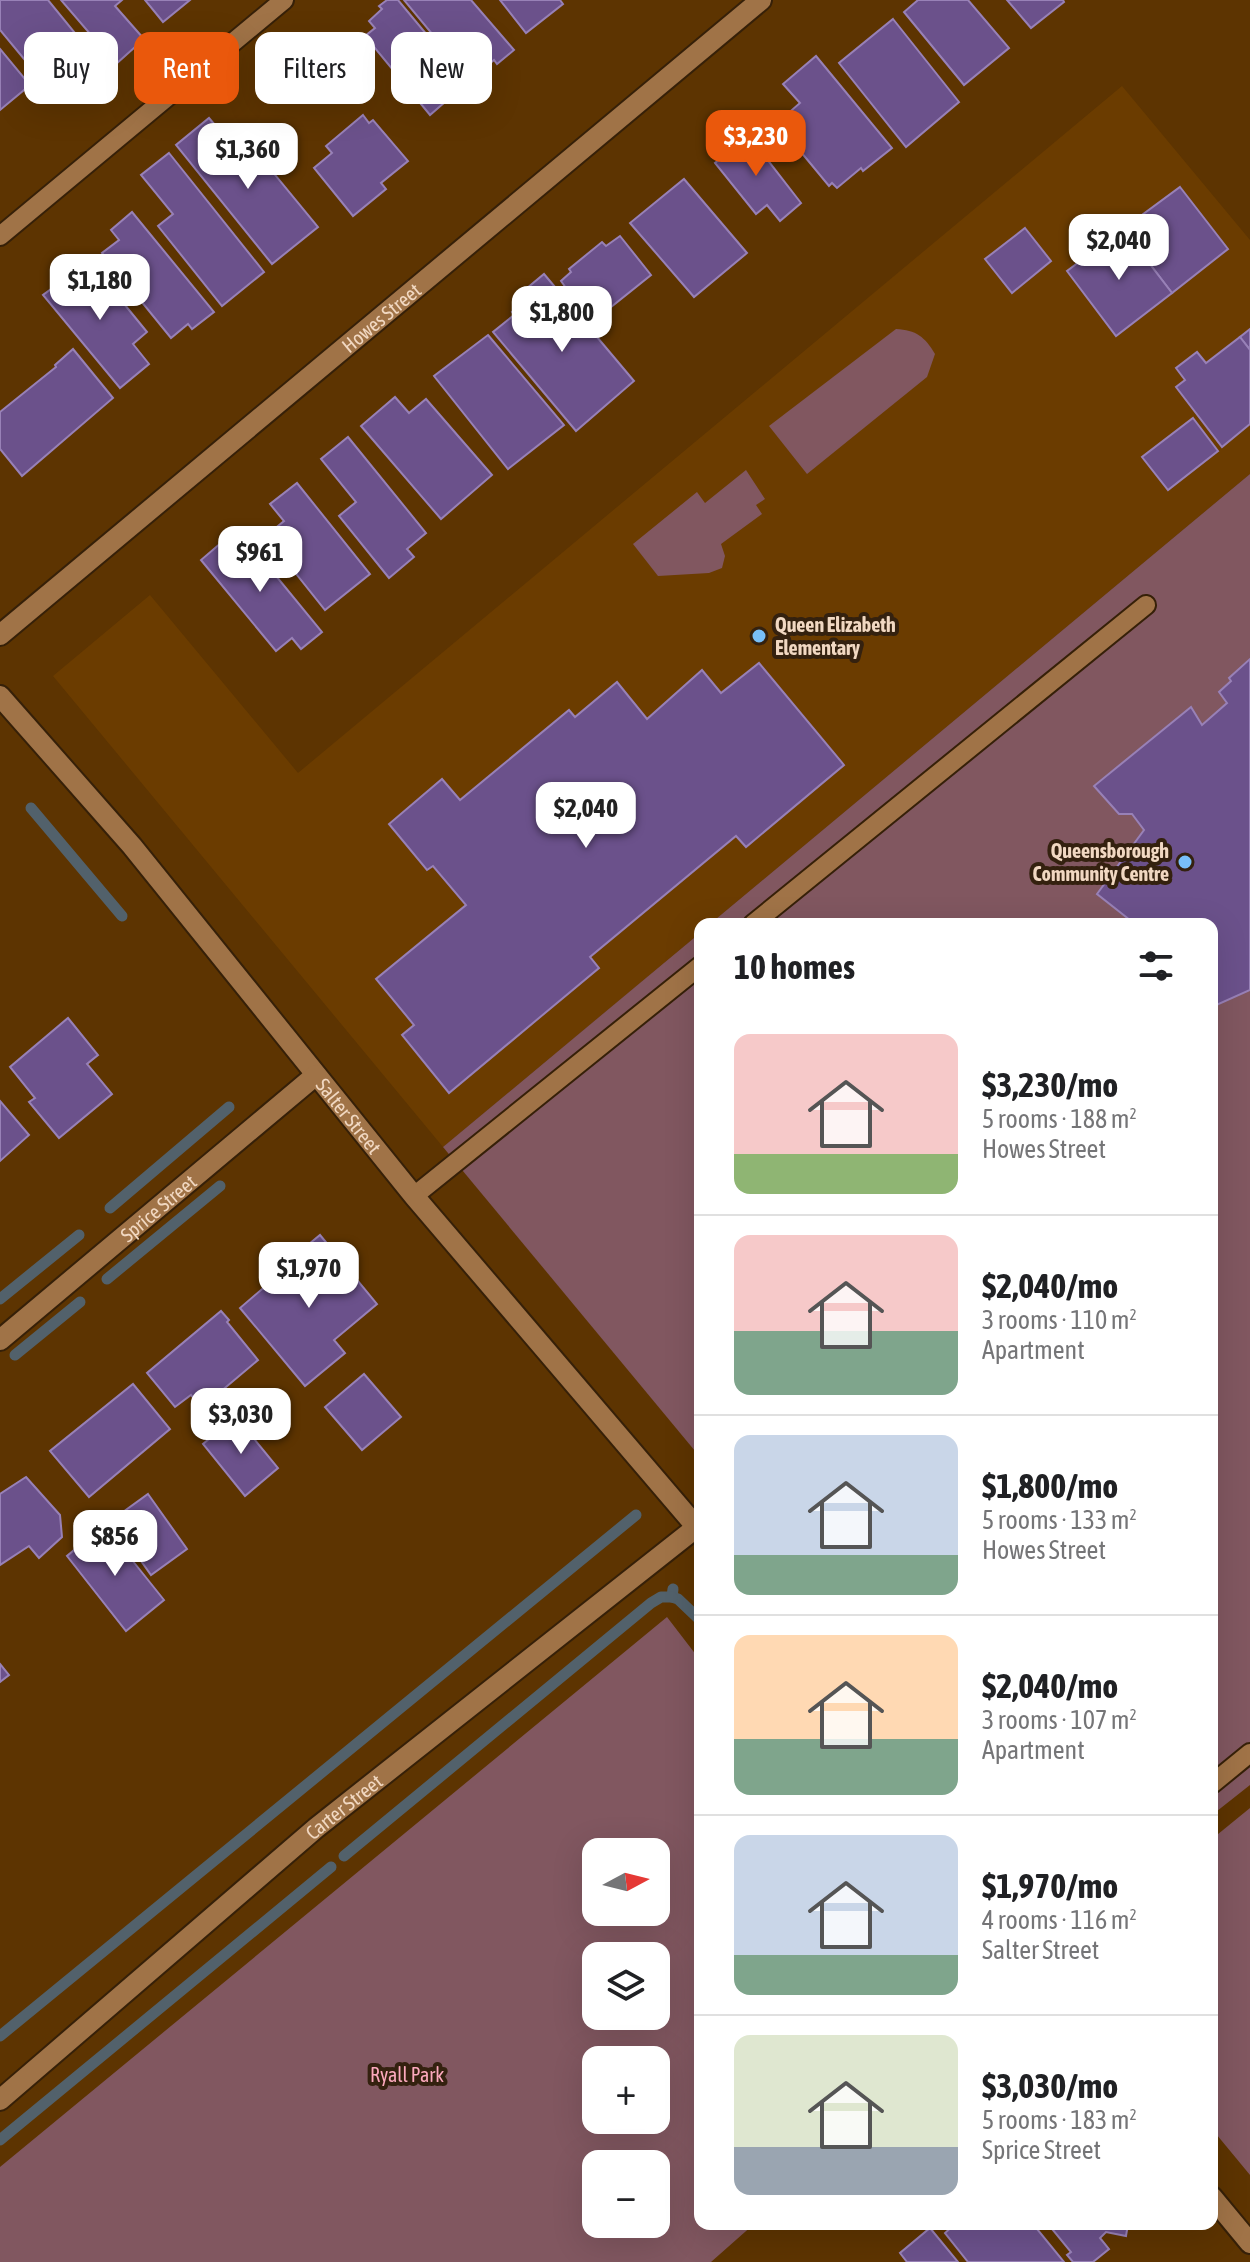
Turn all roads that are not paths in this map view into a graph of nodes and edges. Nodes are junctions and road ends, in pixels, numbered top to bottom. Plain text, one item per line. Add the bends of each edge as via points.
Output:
1 (284, 0) edge
2 (761, 0) edge
3 (0, 236) edge
4 (1146, 605) dead end
5 (0, 635) edge
6 (0, 696) edge
7 (760, 918) edge
8 (694, 971) edge
9 (316, 1075) junction
10 (414, 1196) junction
11 (0, 1340) edge
12 (694, 1524) edge
13 (694, 1532) edge
14 (1250, 1753) edge
15 (1218, 1779) edge
16 (0, 2100) edge
17 (1218, 2204) edge
18 (1250, 2243) edge

1 - 3 lane
2 - 5 street, Howes Street
4 - 7 lane
6 - 9 street, Salter Street via 132,846
8 - 10 lane
9 - 10 street, Salter Street
9 - 11 street, Sprice Street
10 - 12 street, Salter Street
13 - 16 street, Carter Street via 316,1828
14 - 15 lane
17 - 18 street

